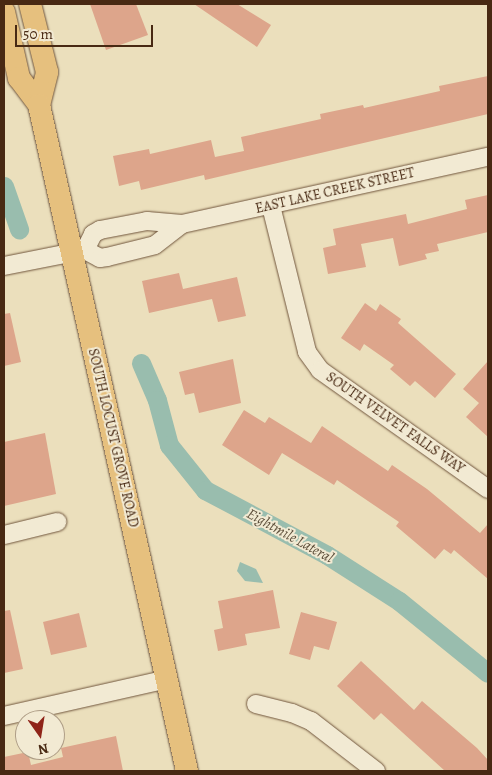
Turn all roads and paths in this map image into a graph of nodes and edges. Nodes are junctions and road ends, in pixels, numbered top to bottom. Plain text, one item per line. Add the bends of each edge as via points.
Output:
1 (30, 4) edge
2 (4, 12) edge
3 (39, 105) junction
4 (488, 157) edge
5 (272, 206) junction
6 (182, 224) junction
7 (78, 251) junction
8 (4, 266) edge
9 (488, 489) edge
10 (57, 522) dead end
11 (4, 534) edge
12 (168, 679) junction
13 (256, 704) dead end
14 (4, 716) edge
15 (187, 771) edge
16 (376, 771) edge

1 - 3 main road, SOUTH LOCUST GROVE ROAD via 47,72
2 - 3 main road, SOUTH LOCUST GROVE ROAD via 19,78
3 - 7 main road, SOUTH LOCUST GROVE ROAD
4 - 5 street, EAST LAKE CREEK STREET
5 - 6 street, EAST LAKE CREEK STREET
5 - 9 street, SOUTH VELVET FALLS WAY via 307,352 320,370
6 - 7 street, EAST LAKE CREEK STREET via 147,221 100,230
6 - 7 street, EAST LAKE CREEK STREET via 155,245 100,258
7 - 8 street
7 - 12 main road, SOUTH LOCUST GROVE ROAD
10 - 11 street
12 - 14 street
12 - 15 main road, SOUTH LOCUST GROVE ROAD
13 - 16 street via 292,712 311,721

